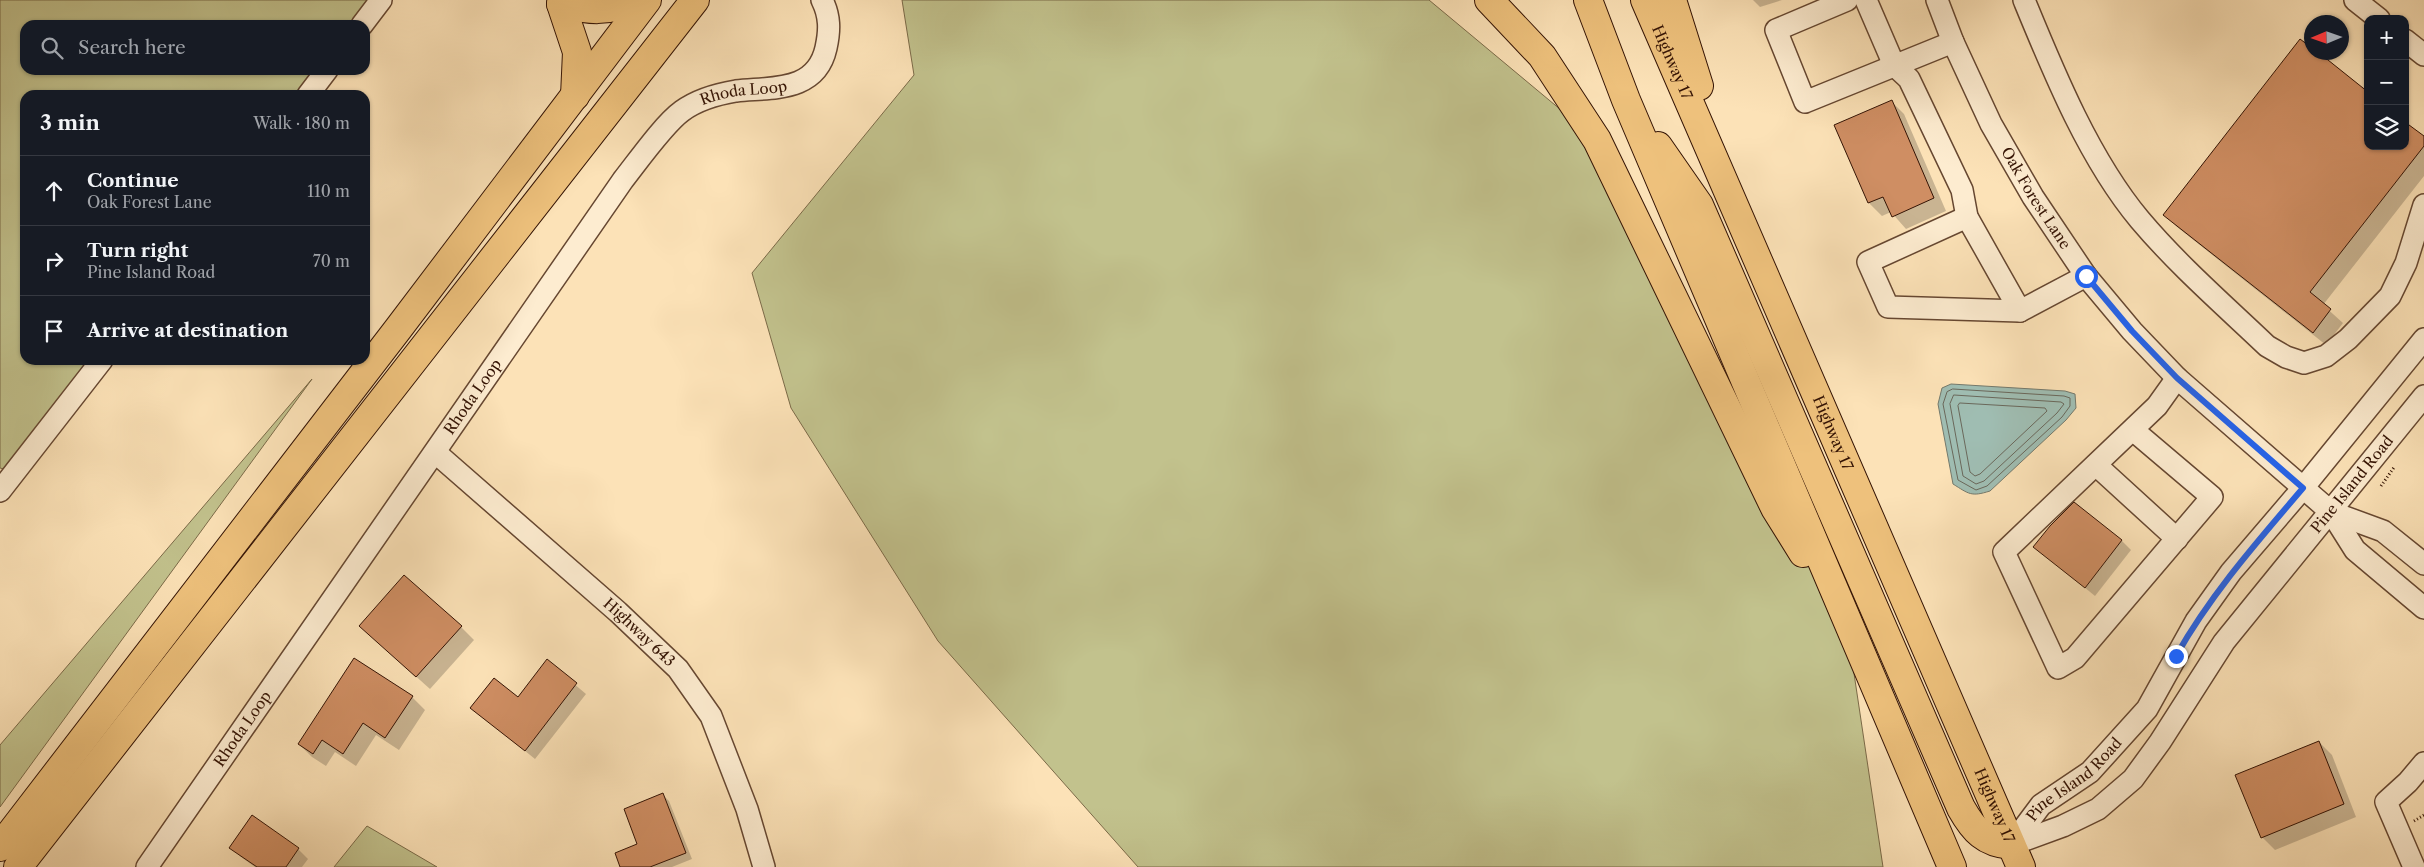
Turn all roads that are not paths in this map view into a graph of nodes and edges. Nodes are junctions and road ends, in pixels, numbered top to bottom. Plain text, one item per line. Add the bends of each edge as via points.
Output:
1 (381, 0) edge
2 (634, 0) edge
3 (647, 0) edge
4 (696, 0) edge
5 (822, 0) edge
6 (1489, 0) edge
7 (1588, 0) edge
8 (1645, 0) edge
9 (1672, 0) edge
10 (1847, 0) edge
11 (1866, 0) edge
12 (1937, 0) edge
13 (2024, 0) edge
14 (2355, 0) edge
15 (559, 2) edge
16 (2375, 15) edge
17 (366, 20) edge
18 (1953, 42) junction
19 (1894, 66) junction
20 (323, 75) edge
21 (312, 90) edge
22 (575, 96) junction
23 (1626, 100) junction
24 (2424, 205) edge
25 (1967, 217) junction
26 (1742, 224) junction
27 (2086, 276) junction
28 (2020, 311) junction
29 (2424, 339) edge
30 (98, 365) edge
31 (2177, 378) junction
32 (2424, 396) edge
33 (2132, 430) junction
34 (436, 453) junction
35 (2096, 465) junction
36 (2303, 488) junction
37 (0, 491) edge
38 (2331, 512) junction
39 (2177, 540) junction
40 (2424, 564) edge
41 (2424, 608) edge
42 (1846, 620) junction
43 (2424, 763) edge
44 (0, 847) edge
45 (2011, 860) edge
46 (1951, 866) edge
47 (18, 867) edge
48 (148, 867) edge
49 (764, 867) edge
50 (2414, 867) edge

1 - 17 street
2 - 15 highway via 620,7 590,10
3 - 22 highway
4 - 47 highway
5 - 34 street, Rhoda Loop via 830,31 825,54 812,74 791,86 734,91 709,97 682,111 623,180
6 - 42 highway via 1542,56 1597,140 1775,508
7 - 23 highway
8 - 26 highway, Highway 17
9 - 26 highway
10 - 19 street via 1776,30 1805,102
11 - 19 street
12 - 18 street, Oak Forest Lane
13 - 24 street via 2070,106 2114,184 2140,220 2266,346 2286,357 2304,363 2326,356 2348,339 2390,296 2406,263
14 - 16 street
15 - 22 highway via 577,52
18 - 19 street
18 - 27 street, Oak Forest Lane via 1991,124 2033,197
19 - 25 street via 1909,79 1962,190
20 - 21 street
22 - 44 highway
23 - 42 highway
23 - 45 highway via 1699,205 1961,808 1979,835 1998,844
25 - 28 street
25 - 28 street via 1868,262 1888,308
26 - 45 highway, Highway 17
27 - 28 street
27 - 31 street, Oak Forest Lane
29 - 36 street, Pine Island Road
30 - 37 street
31 - 33 street via 2157,406
31 - 36 street, Oak Forest Lane
32 - 38 street, Pine Island Road
33 - 35 street
33 - 39 street via 2212,497
34 - 48 street, Rhoda Loop
34 - 49 street, Highway 643 via 618,612 678,669 711,716 747,809
35 - 39 street
35 - 39 street via 2004,552 2058,668 2076,658
36 - 38 street, Oak Forest Lane
36 - 45 street, Pine Island Road via 2231,572 2196,621 2147,709 2090,772 2041,805
38 - 40 street, Oak Forest Lane via 2382,531
38 - 41 street, Oak Forest Lane via 2355,550
38 - 45 street, Pine Island Road via 2224,642 2133,779 2098,809 2063,826
42 - 46 highway
43 - 50 street via 2386,802

